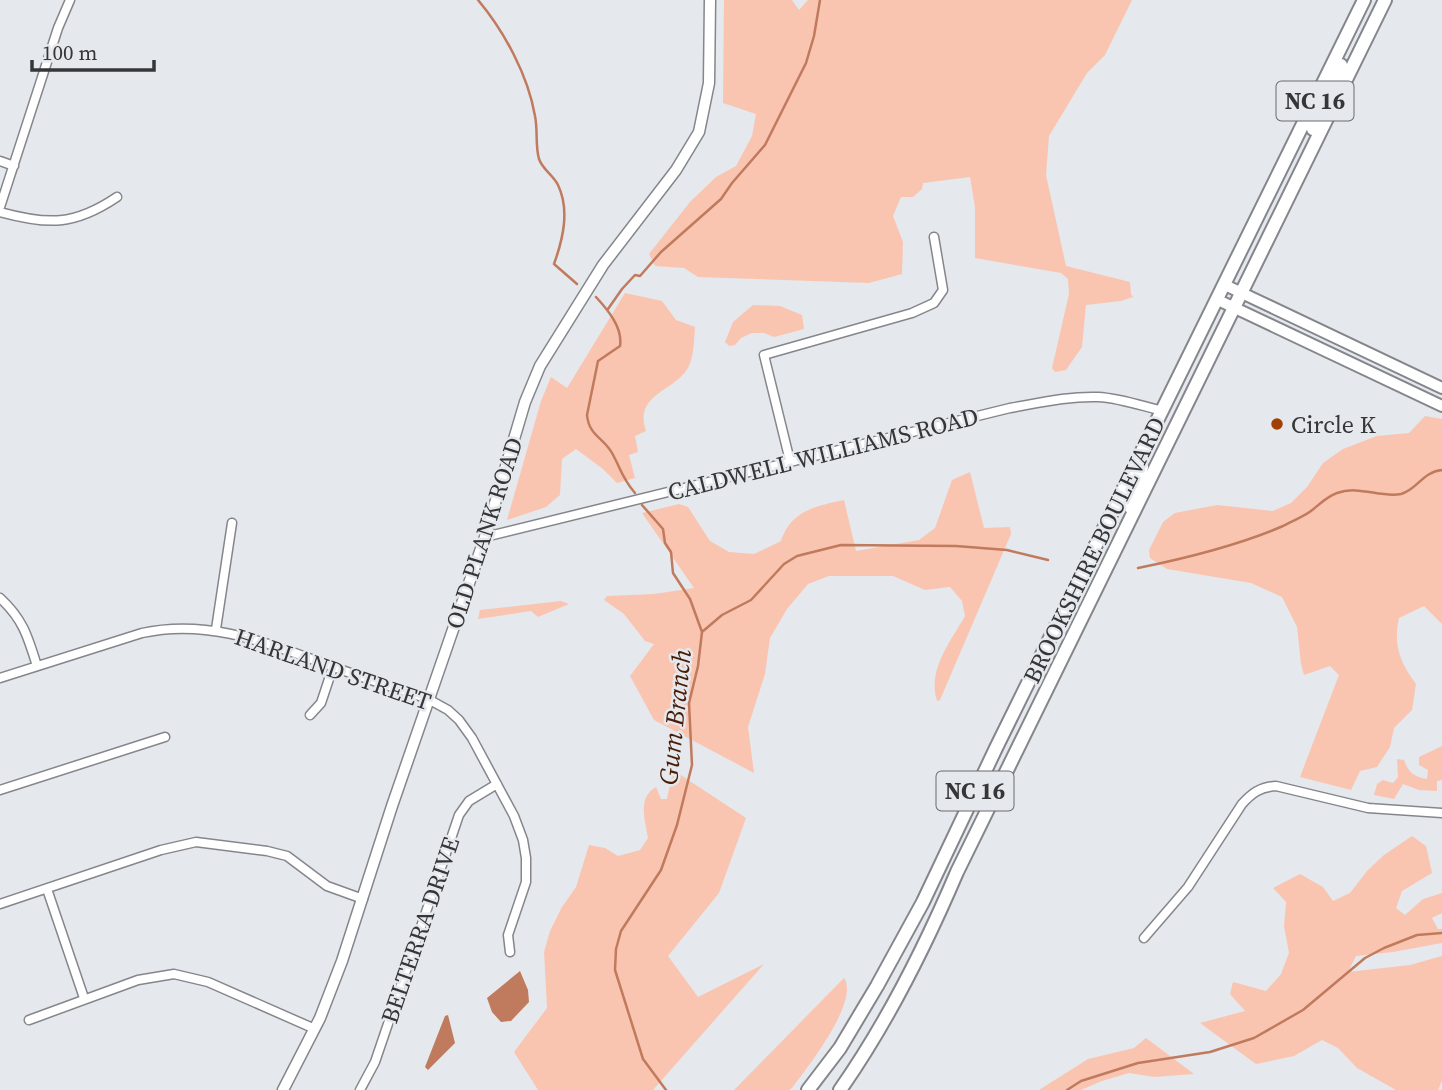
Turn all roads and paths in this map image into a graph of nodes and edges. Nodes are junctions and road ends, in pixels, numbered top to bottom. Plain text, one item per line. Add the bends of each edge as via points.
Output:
1 (70, 0) edge
2 (710, 0) edge
3 (1366, 0) edge
4 (1385, 0) edge
5 (1321, 90) junction
6 (1337, 99) junction
7 (0, 161) edge
8 (14, 166) junction
9 (1293, 188) junction
10 (117, 197) dead end
11 (0, 209) edge
12 (934, 237) dead end
13 (1225, 285) junction
14 (1241, 293) junction
15 (1217, 300) junction
16 (1234, 307) junction
17 (1199, 338) junction
18 (1442, 388) edge
19 (1442, 406) edge
20 (1163, 411) junction
21 (1184, 412) junction
22 (790, 461) junction
23 (232, 523) dead end
24 (485, 537) junction
25 (1120, 541) junction
26 (0, 598) edge
27 (216, 629) junction
28 (37, 666) junction
29 (333, 667) junction
30 (0, 678) edge
31 (428, 699) junction
32 (310, 715) dead end
33 (165, 737) dead end
34 (497, 784) junction
35 (0, 790) edge
36 (1442, 813) edge
37 (47, 889) junction
38 (363, 899) junction
39 (0, 904) edge
40 (1144, 939) dead end
41 (510, 952) dead end
42 (85, 998) junction
43 (29, 1020) dead end
44 (315, 1029) junction
45 (283, 1090) edge
46 (360, 1090) edge
47 (808, 1090) edge
48 (840, 1090) edge

1 - 8 street
2 - 24 street, OLD PLANK ROAD via 709,83 699,132 676,170 597,273 540,366
3 - 5 highway, BROOKSHIRE BOULEVARD / NC 16
3 - 6 highway via 1335,79
4 - 6 highway, BROOKSHIRE BOULEVARD / NC 16
5 - 9 highway via 1325,101
5 - 13 highway, BROOKSHIRE BOULEVARD / NC 16
6 - 9 highway, BROOKSHIRE BOULEVARD / NC 16
7 - 8 street
8 - 11 street
9 - 14 highway, BROOKSHIRE BOULEVARD / NC 16
10 - 11 street via 67,220 36,222
12 - 22 street via 943,290 934,303 764,355
13 - 14 main road
13 - 15 highway, BROOKSHIRE BOULEVARD / NC 16
14 - 16 highway, BROOKSHIRE BOULEVARD / NC 16
14 - 18 main road
15 - 16 main road
15 - 17 highway, BROOKSHIRE BOULEVARD / NC 16
16 - 19 main road
16 - 21 highway, BROOKSHIRE BOULEVARD / NC 16
17 - 20 highway, BROOKSHIRE BOULEVARD / NC 16
17 - 21 highway via 1196,360 1177,401
20 - 22 street, CALDWELL WILLIAMS ROAD via 1105,397 1051,400
20 - 25 highway via 1164,423 1143,466
20 - 47 highway, BROOKSHIRE BOULEVARD / NC 16 via 923,902 858,1017
21 - 25 highway, BROOKSHIRE BOULEVARD / NC 16
22 - 24 street, CALDWELL WILLIAMS ROAD
23 - 27 street
24 - 31 street, OLD PLANK ROAD
25 - 48 highway, BROOKSHIRE BOULEVARD / NC 16 via 932,930
26 - 28 street via 22,621
27 - 28 street, HARLAND STREET via 156,630
27 - 29 street, HARLAND STREET
28 - 30 street, HARLAND STREET
29 - 31 street, HARLAND STREET
29 - 32 street via 321,703
31 - 34 street, HARLAND STREET via 459,720
31 - 38 street, OLD PLANK ROAD
33 - 35 street
34 - 41 street, HARLAND STREET via 514,816 526,858 526,882 508,935
34 - 46 street, BELTERRA DRIVE via 469,801 459,815 375,1062
36 - 40 street via 1368,808 1276,786 1261,788 1242,804 1188,887
37 - 38 street via 196,842 287,856 327,886
37 - 39 street
37 - 42 street
38 - 44 street, OLD PLANK ROAD
42 - 43 street
42 - 44 street via 147,977 183,975
44 - 45 street, OLD PLANK ROAD

